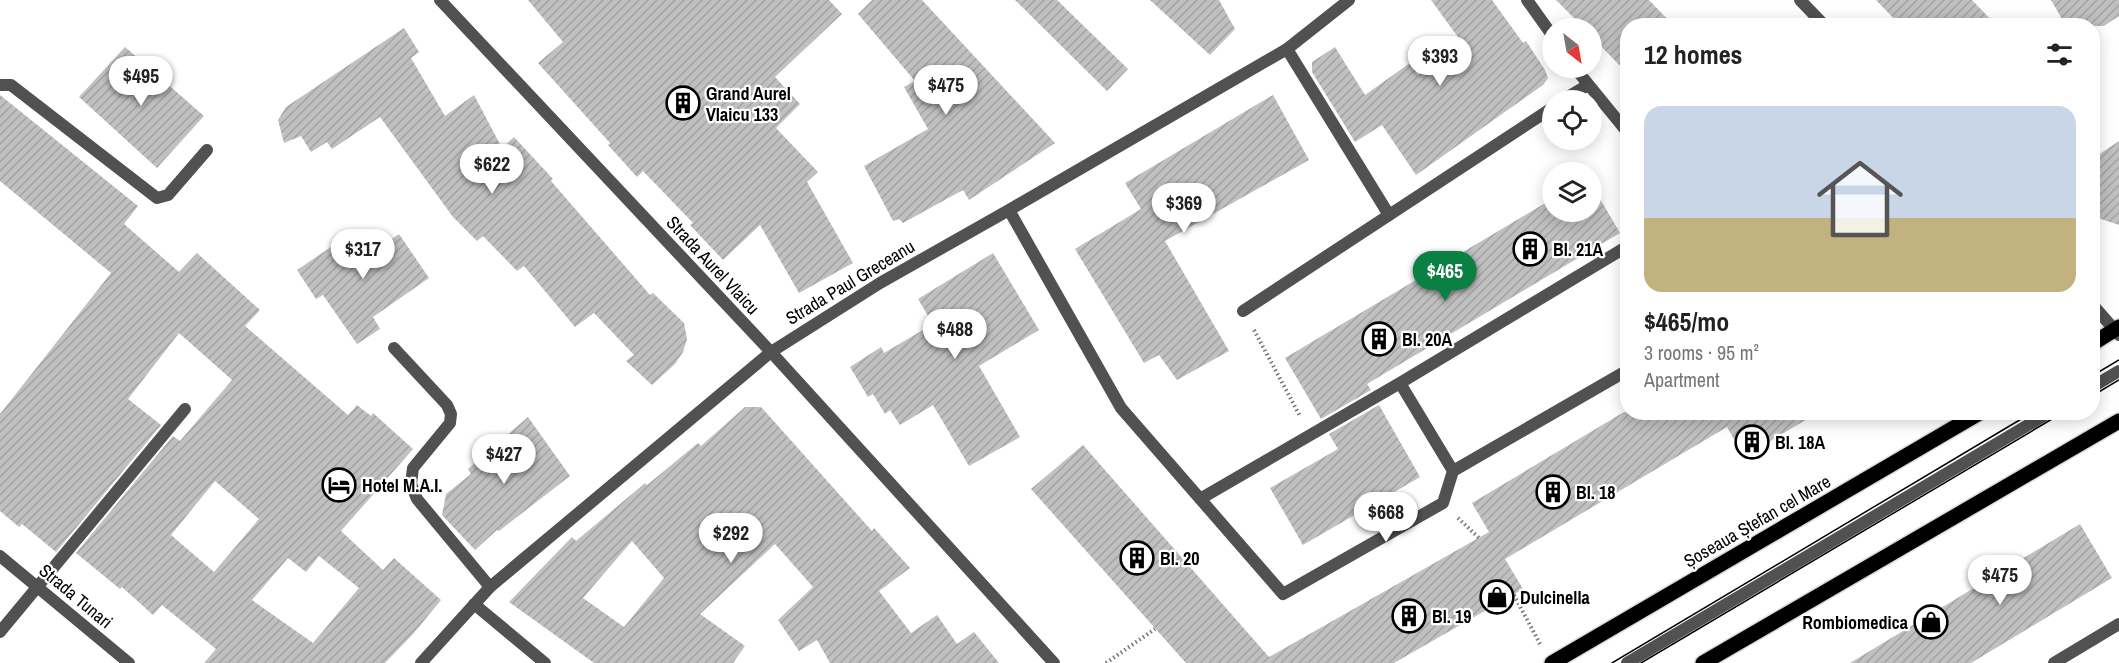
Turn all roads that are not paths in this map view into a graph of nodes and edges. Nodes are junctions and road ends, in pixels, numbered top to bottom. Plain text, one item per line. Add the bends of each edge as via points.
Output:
1 (440, 0) edge
2 (1349, 0) edge
3 (1527, 0) edge
4 (1800, 0) edge
5 (1818, 18) edge
6 (1542, 21) edge
7 (1287, 49) junction
8 (1583, 78) edge
9 (0, 85) edge
10 (1588, 85) junction
11 (1580, 90) edge
12 (1542, 115) edge
13 (1620, 123) edge
14 (207, 150) dead end
15 (1009, 210) junction
16 (1389, 215) junction
17 (1620, 251) edge
18 (1244, 311) road end
19 (2100, 312) edge
20 (2118, 331) edge
21 (2100, 340) edge
22 (394, 348) dead end
23 (771, 352) junction
24 (2119, 371) edge
25 (1620, 375) edge
26 (2100, 382) edge
27 (1400, 383) junction
28 (185, 409) dead end
29 (1956, 420) edge
30 (1969, 420) edge
31 (2036, 420) edge
32 (2119, 421) edge
33 (1953, 430) junction
34 (1453, 471) junction
35 (1200, 500) junction
36 (0, 556) edge
37 (37, 587) junction
38 (490, 587) junction
39 (474, 604) junction
40 (2119, 624) edge
41 (0, 632) edge
42 (1549, 658) edge
43 (129, 663) edge
44 (421, 663) edge
45 (545, 663) edge
46 (1054, 663) edge
47 (1627, 663) edge
48 (1702, 663) edge
49 (2054, 663) edge

1 - 23 street, Strada Aurel Vlaicu
2 - 7 street, Strada Paul Greceanu
3 - 6 street
4 - 5 street
7 - 15 street, Strada Paul Greceanu
7 - 16 street
8 - 10 street
9 - 14 street via 11,85 157,198 168,195
10 - 11 street
10 - 13 street
12 - 16 street
15 - 23 street, Strada Paul Greceanu via 880,283
15 - 35 street via 1120,408
16 - 18 street
17 - 27 street
19 - 20 street
20 - 21 main road
22 - 38 street via 451,414 450,423 413,468 411,484 417,499
23 - 38 street, Strada Paul Greceanu
23 - 46 street, Strada Aurel Vlaicu
24 - 26 street
25 - 34 street
27 - 34 street
27 - 35 street
28 - 37 street
29 - 33 main road
30 - 33 main road, Șoseaua Ștefan cel Mare
31 - 47 street
32 - 48 main road
33 - 42 main road, Șoseaua Ștefan cel Mare
34 - 35 street via 1443,503 1283,594
36 - 37 street, Strada Tunari
37 - 41 street
37 - 43 street, Strada Tunari
38 - 39 street, Strada Paul Greceanu
39 - 44 street, Strada Paul Greceanu
39 - 45 street
40 - 49 street

